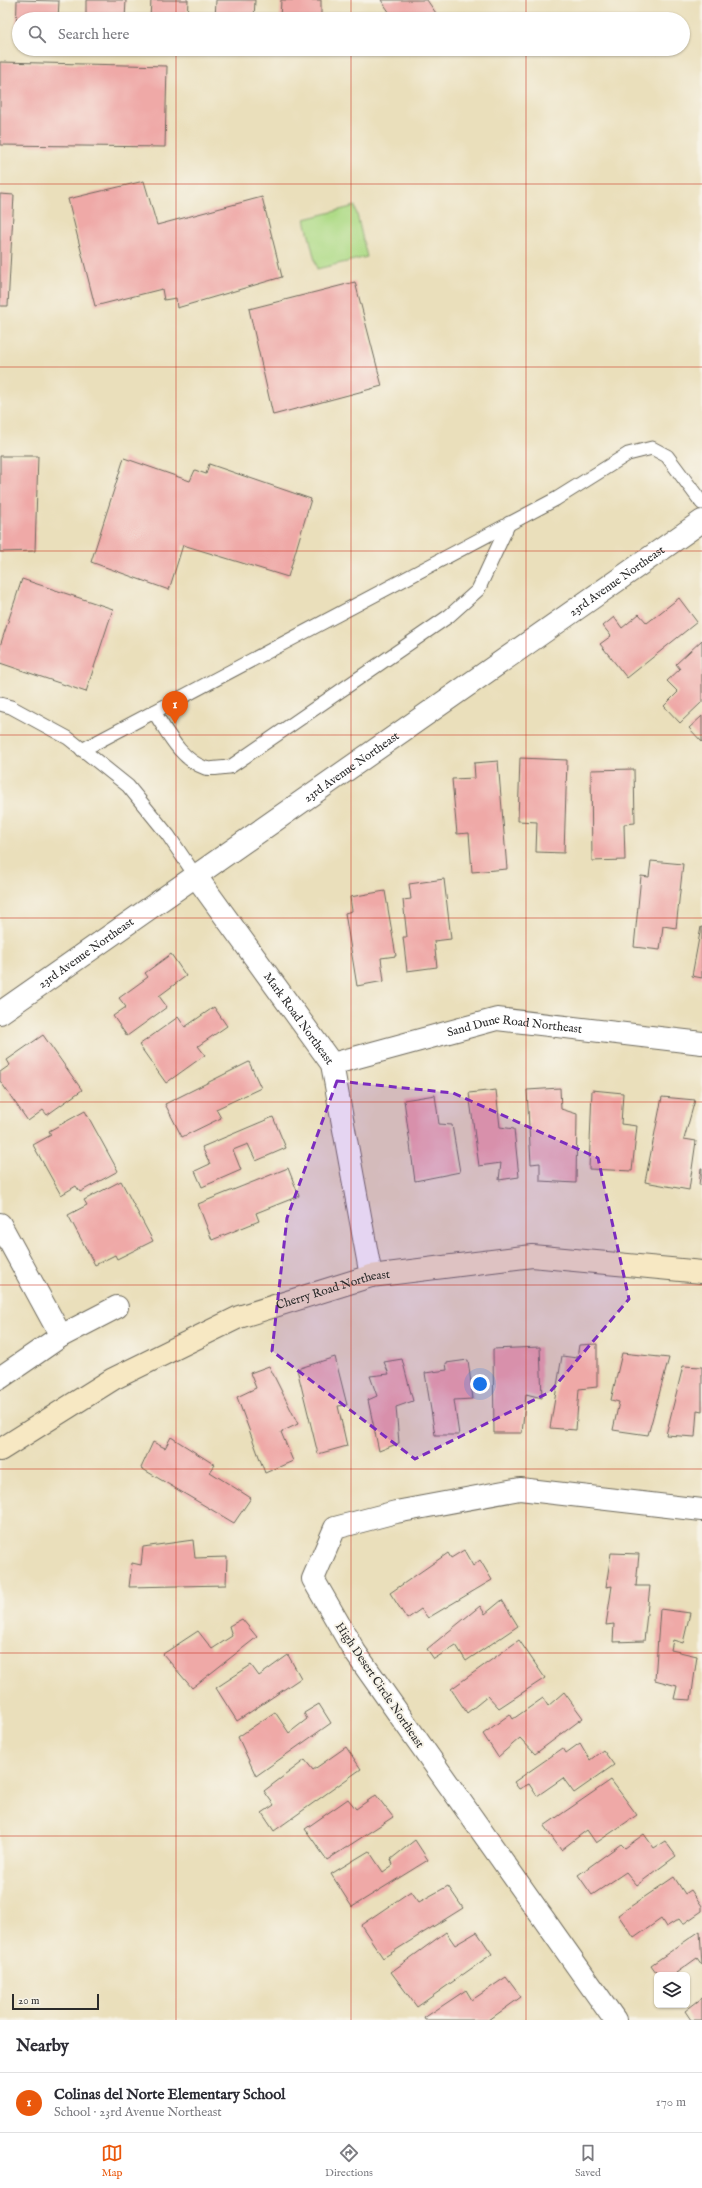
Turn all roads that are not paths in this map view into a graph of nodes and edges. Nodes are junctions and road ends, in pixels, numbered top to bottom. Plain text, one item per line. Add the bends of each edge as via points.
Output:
1 (702, 503) edge
2 (702, 521) edge
3 (509, 523) junction
4 (0, 704) edge
5 (154, 712) junction
6 (82, 750) junction
7 (195, 875) junction
8 (0, 1012) edge
9 (702, 1043) edge
10 (332, 1064) junction
11 (0, 1224) edge
12 (702, 1272) edge
13 (370, 1276) junction
14 (117, 1307) dead end
15 (61, 1336) junction
16 (0, 1378) edge
17 (0, 1450) edge
18 (702, 1510) edge
19 (615, 2020) edge

1 - 3 lane via 667,456 652,448 628,454 556,499
2 - 7 street, 23rd Avenue Northeast
3 - 5 lane
3 - 5 lane via 478,590 455,611 230,767 206,769 188,759
4 - 6 lane via 11,707 68,738
5 - 6 lane
6 - 7 lane via 128,786 168,835
7 - 8 street, 23rd Avenue Northeast
7 - 10 street, Mark Road Northeast
9 - 10 street, Sand Dune Road Northeast via 497,1019
10 - 13 street, Mark Road Northeast
11 - 15 street
12 - 13 street, Cherry Road Northeast via 532,1256
13 - 17 street, Cherry Road Northeast via 239,1317 113,1379
14 - 15 street
15 - 16 street
18 - 19 street, High Desert Circle Northeast via 520,1489 396,1512 335,1528 313,1579 355,1652

